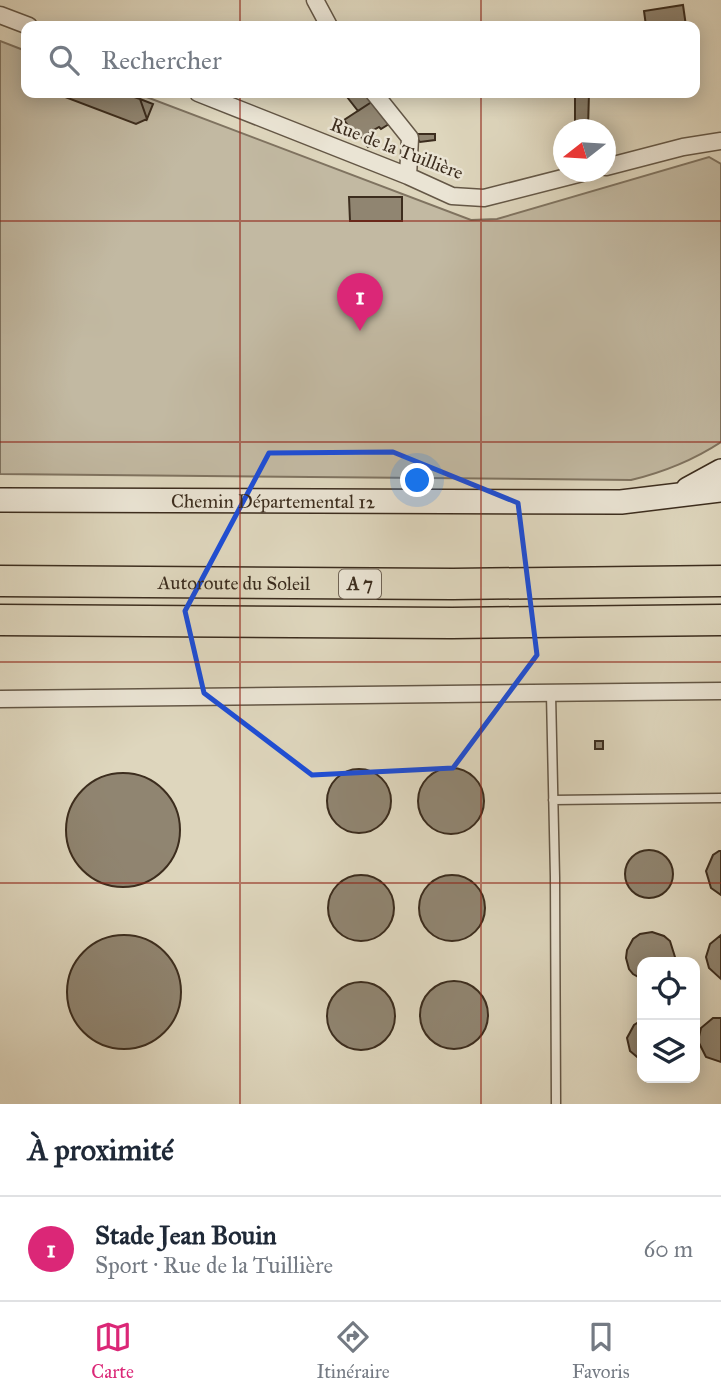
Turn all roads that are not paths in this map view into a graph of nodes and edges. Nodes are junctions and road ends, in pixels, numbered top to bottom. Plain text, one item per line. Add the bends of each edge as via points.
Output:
1 (315, 0) edge
2 (0, 15) edge
3 (326, 21) edge
4 (21, 23) edge
5 (211, 98) edge
6 (378, 98) edge
7 (721, 141) edge
8 (616, 164) edge
9 (408, 176) junction
10 (553, 180) edge
11 (721, 471) edge
12 (721, 490) edge
13 (673, 496) junction
14 (0, 499) edge
15 (0, 581) edge
16 (721, 581) edge
17 (0, 620) edge
18 (721, 620) edge
19 (721, 691) edge
20 (551, 694) junction
21 (0, 699) edge
22 (721, 798) edge
23 (553, 800) junction
24 (556, 1104) edge

1 - 3 street
2 - 4 street
5 - 9 street, Rue de la Tuillière
6 - 9 street via 410,138
7 - 8 street
9 - 10 street, Rue de la Tuillière via 452,196 484,198
11 - 13 main road, Chemin Départemental 12
12 - 13 main road, Chemin Départemental 12
13 - 14 main road, Chemin Départemental 12 via 621,502
15 - 16 highway, Autoroute du Soleil / A 7
17 - 18 highway, Autoroute du Soleil / A 7
19 - 20 street
20 - 21 street
20 - 23 lane
22 - 23 lane
23 - 24 lane

